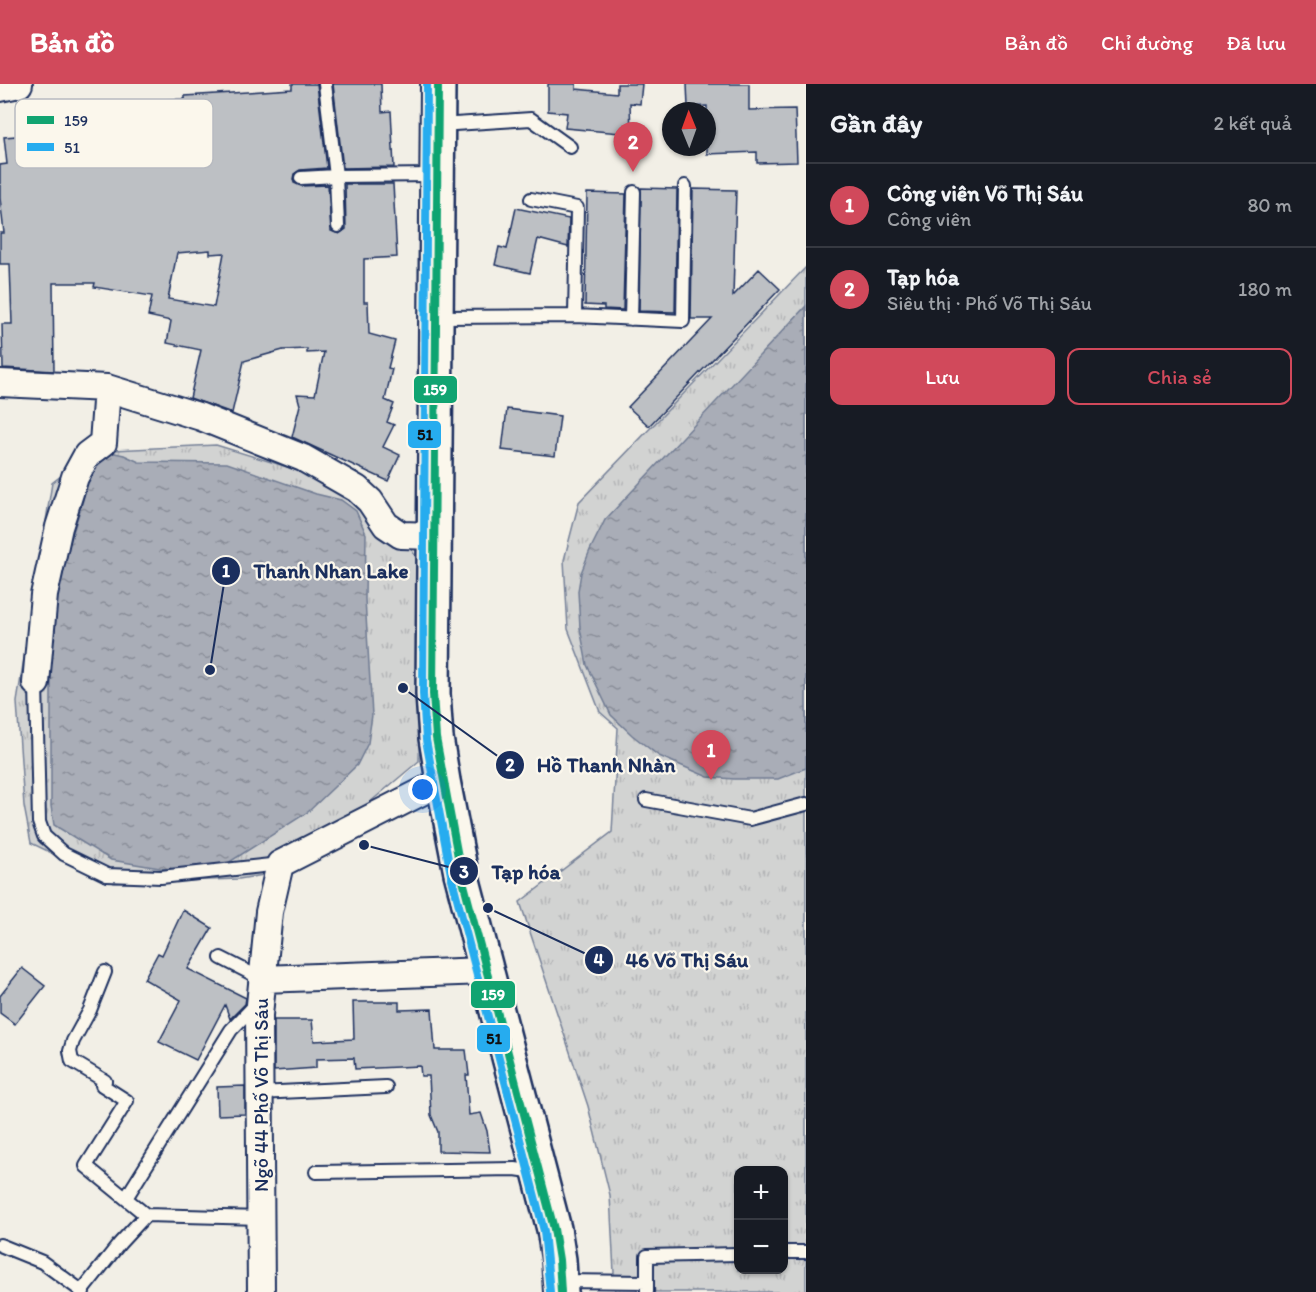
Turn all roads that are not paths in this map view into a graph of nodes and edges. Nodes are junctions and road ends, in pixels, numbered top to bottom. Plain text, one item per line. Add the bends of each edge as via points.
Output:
1 (19, 84) edge
2 (325, 84) edge
3 (438, 84) edge
4 (0, 88) edge
5 (438, 125) junction
6 (570, 147) dead end
7 (336, 176) junction
8 (438, 176) junction
9 (301, 178) dead end
10 (685, 186) dead end
11 (634, 192) dead end
12 (531, 199) dead end
13 (338, 226) dead end
14 (436, 316) junction
15 (575, 316) junction
16 (631, 319) junction
17 (0, 383) edge
18 (107, 388) junction
19 (435, 536) junction
20 (36, 683) joint
21 (443, 781) junction
22 (646, 800) dead end
23 (806, 804) edge
24 (280, 864) junction
25 (221, 958) dead end
26 (486, 971) junction
27 (105, 972) dead end
28 (261, 989) junction
29 (386, 1087) dead end
30 (258, 1093) junction
31 (316, 1172) dead end
32 (540, 1173) junction
33 (126, 1198) junction
34 (146, 1215) junction
35 (261, 1218) junction
36 (0, 1245) edge
37 (788, 1252) edge
38 (806, 1252) edge
39 (734, 1254) edge
40 (561, 1287) edge
41 (647, 1287) edge
42 (82, 1292) edge
43 (261, 1292) edge

1 - 4 street
2 - 7 lane
3 - 5 street
5 - 6 lane via 531,119
5 - 8 street
7 - 8 lane
7 - 9 lane
7 - 13 lane
8 - 14 street
10 - 16 lane via 683,321
11 - 16 lane
12 - 15 lane via 577,208
14 - 15 lane
14 - 19 street
15 - 16 lane
17 - 18 street
18 - 19 street via 201,417 303,458 357,489 386,525 401,535
18 - 20 street via 103,443 87,455 75,477 59,527 44,595
19 - 21 street via 433,694
20 - 24 lane via 39,822 44,836 64,854 107,874 150,877
21 - 24 street
21 - 26 street
22 - 23 lane via 750,819
24 - 28 street via 269,912
25 - 28 lane
26 - 28 street, Ngõ 44 Phố Võ Thị Sáu
26 - 32 street
27 - 33 lane via 73,1041 71,1057 127,1101 87,1166
28 - 30 street, Ngõ 44 Phố Võ Thị Sáu
28 - 33 lane
29 - 30 lane
30 - 35 street, Ngõ 44 Phố Võ Thị Sáu
31 - 32 lane via 515,1169
32 - 40 street via 554,1229
33 - 34 lane
34 - 35 lane
34 - 42 lane
35 - 43 street, Ngõ 44 Phố Võ Thị Sáu
36 - 42 lane via 42,1262
37 - 38 lane
39 - 41 lane via 647,1256
40 - 41 lane

